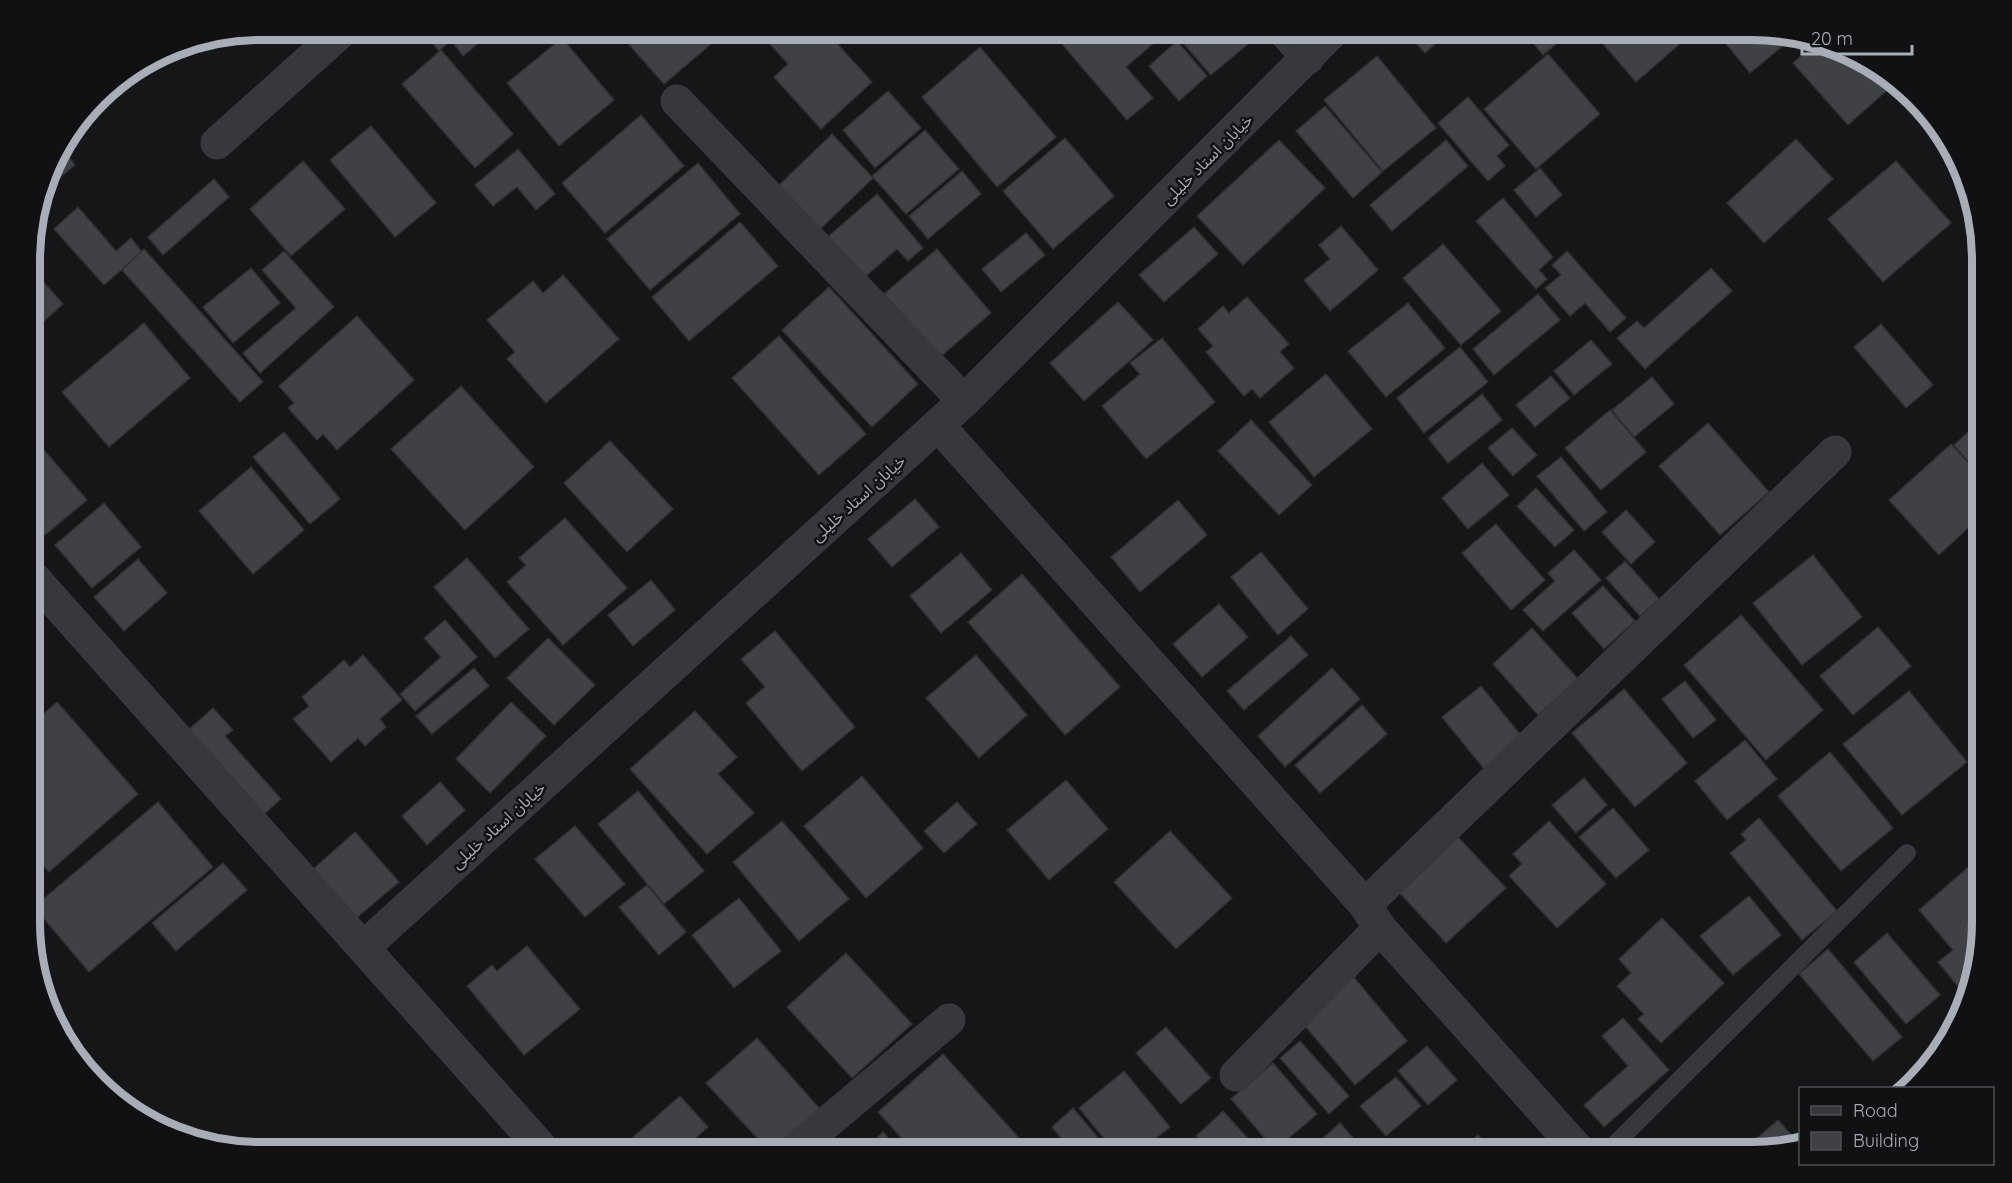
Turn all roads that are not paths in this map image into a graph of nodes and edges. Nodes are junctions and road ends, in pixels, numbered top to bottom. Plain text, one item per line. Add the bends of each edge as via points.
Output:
1 (332, 40) edge
2 (1292, 40) edge
3 (1325, 40) edge
4 (1308, 58) junction
5 (677, 101) dead end
6 (217, 143) dead end
7 (964, 401) junction
8 (938, 425) junction
9 (1835, 452) dead end
10 (40, 585) edge
11 (1907, 853) dead end
12 (1372, 917) junction
13 (364, 947) junction
14 (949, 1020) dead end
15 (1236, 1075) dead end
16 (536, 1142) edge
17 (804, 1142) edge
18 (1571, 1142) edge
19 (1617, 1142) edge

1 - 6 street
2 - 4 street
3 - 4 street, خیابان استاد خلیلی
4 - 7 street, خیابان استاد خلیلی
5 - 7 street
7 - 8 street, خیابان استاد خلیلی
8 - 12 street
8 - 13 street, خیابان استاد خلیلی
9 - 12 street
10 - 13 street
11 - 19 lane
12 - 15 street
12 - 18 street
13 - 16 street
14 - 17 street

